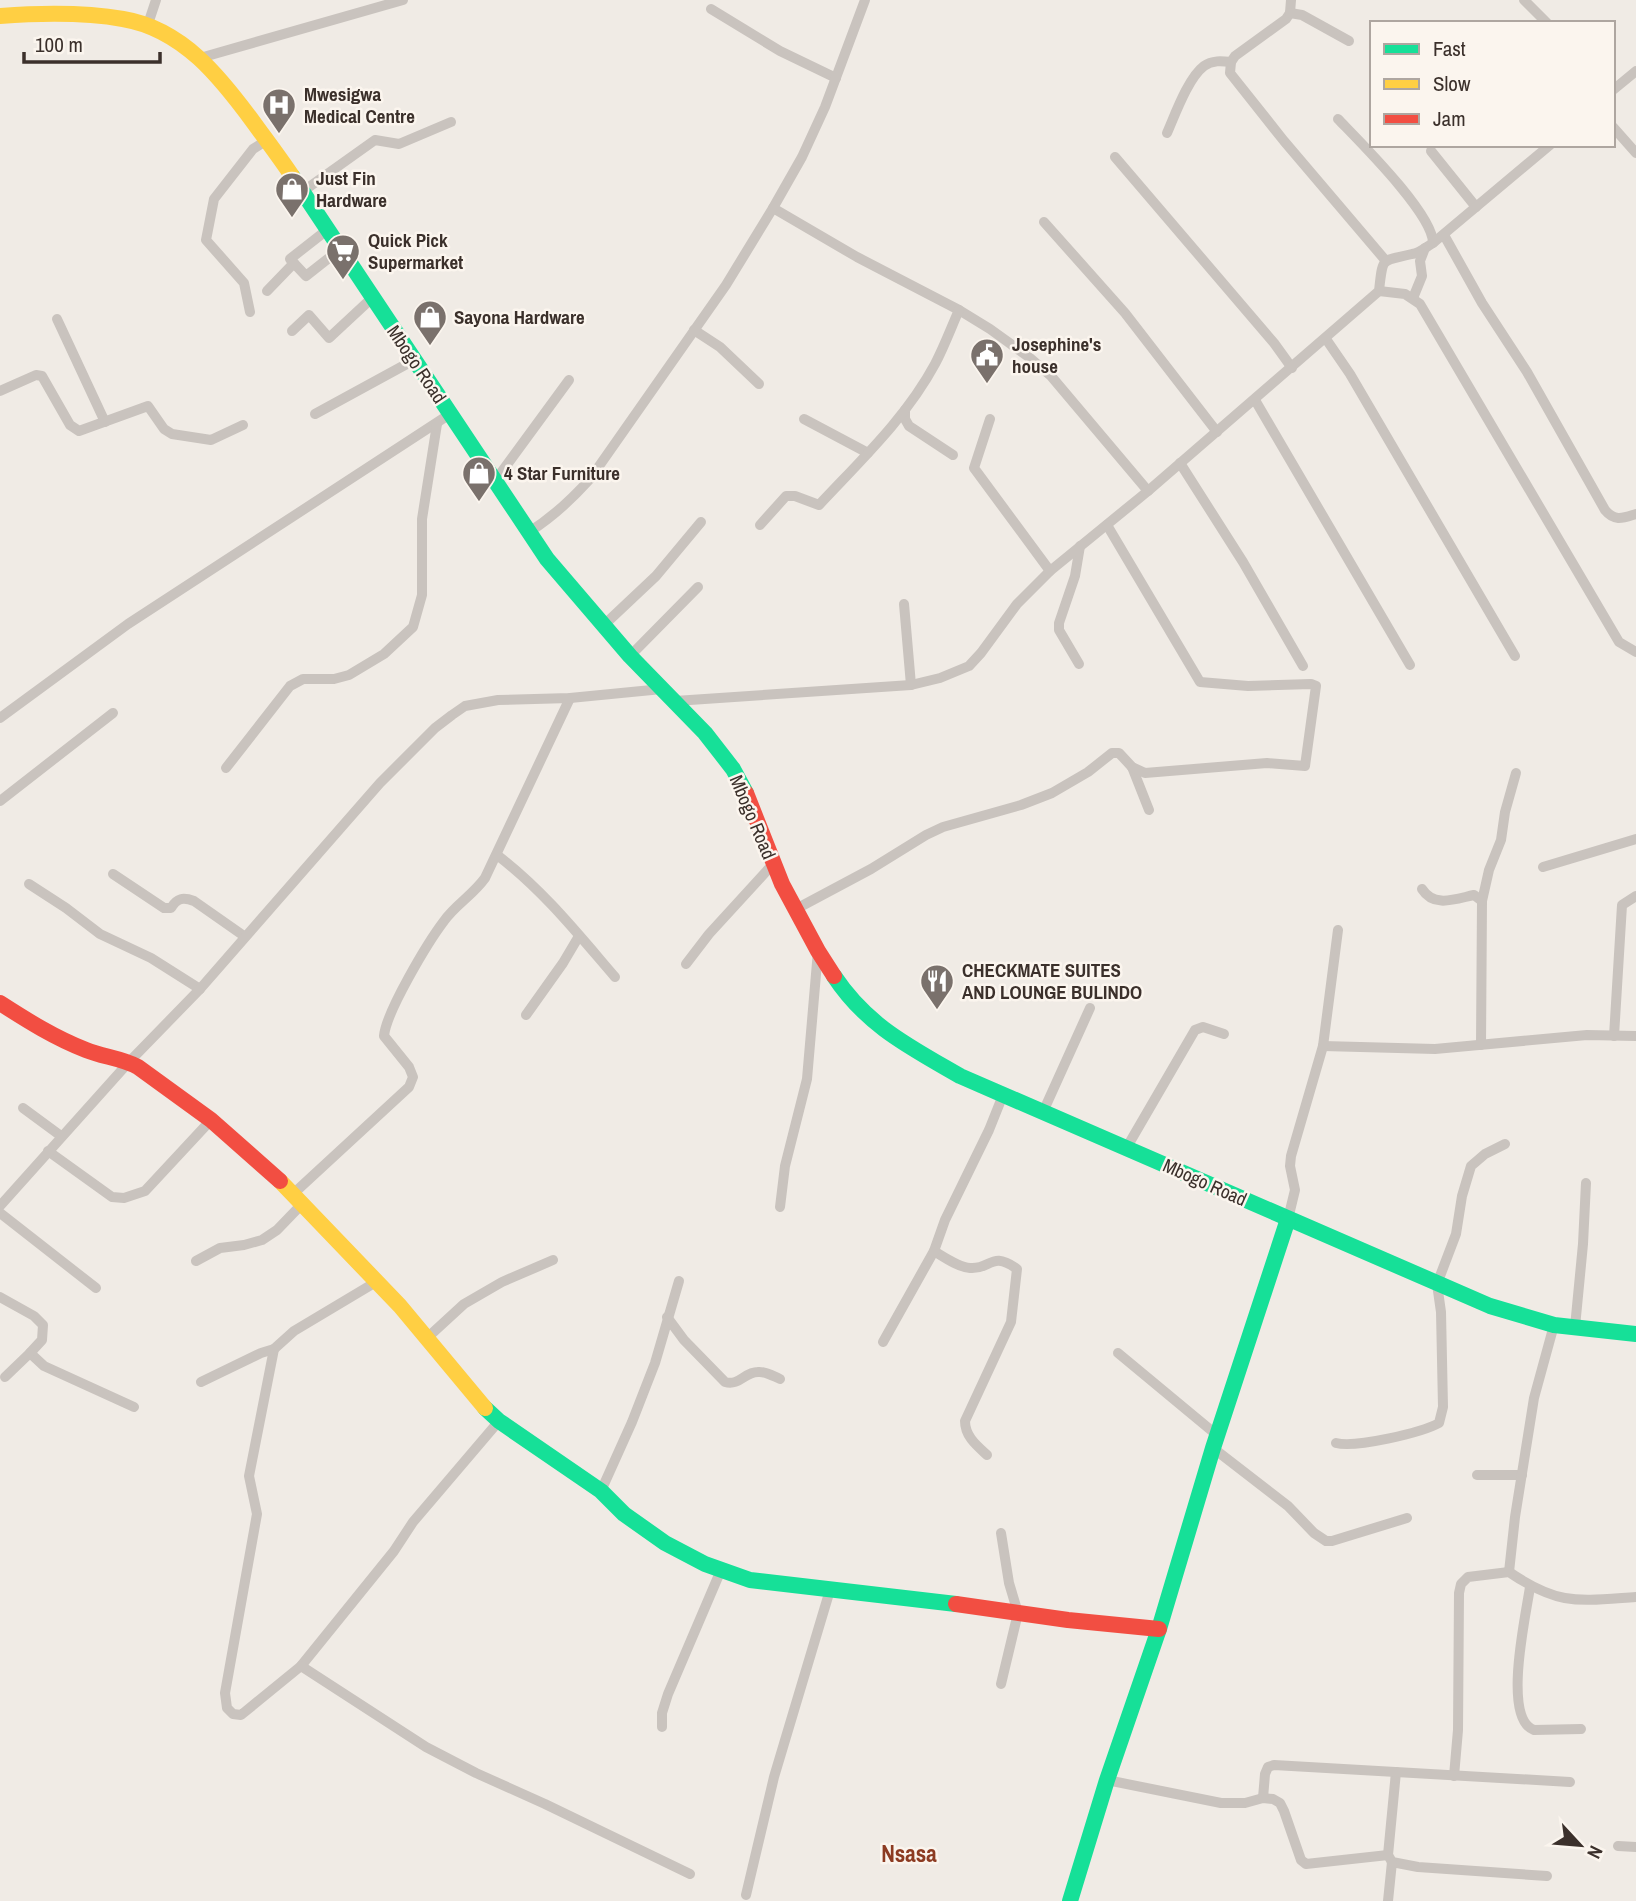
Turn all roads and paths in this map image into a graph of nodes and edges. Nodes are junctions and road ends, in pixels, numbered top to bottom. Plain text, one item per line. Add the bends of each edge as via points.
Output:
1 (156, 0) edge
2 (404, 0) edge
3 (866, 0) edge
4 (1291, 0) edge
5 (1524, 0) edge
6 (380, 3) edge
7 (37, 7) edge
8 (711, 9) dead end
9 (1290, 13) junction
10 (0, 16) edge
11 (1545, 21) edge
12 (147, 27) junction
13 (1349, 41) dead end
14 (200, 58) junction
15 (1231, 62) junction
16 (1636, 71) edge
17 (836, 78) junction
18 (1615, 88) edge
19 (1338, 119) dead end
20 (451, 122) dead end
21 (1615, 129) edge
22 (1167, 134) dead end
23 (267, 140) junction
24 (1548, 147) edge
25 (1431, 150) dead end
26 (1636, 153) edge
27 (1115, 157) dead end
28 (302, 192) junction
29 (773, 208) junction
30 (1476, 208) junction
31 (1044, 222) dead end
32 (327, 230) junction
33 (1444, 235) junction
34 (1429, 246) junction
35 (339, 250) junction
36 (1386, 261) junction
37 (294, 263) junction
38 (267, 291) dead end
39 (1380, 291) junction
40 (372, 298) junction
41 (1413, 298) junction
42 (959, 310) junction
43 (250, 313) dead end
44 (57, 319) dead end
45 (694, 330) junction
46 (292, 331) dead end
47 (1326, 339) junction
48 (414, 360) junction
49 (1292, 368) junction
50 (569, 380) dead end
51 (759, 384) dead end
52 (0, 391) edge
53 (1255, 400) junction
54 (905, 410) junction
55 (315, 414) dead end
56 (444, 419) junction
57 (804, 419) dead end
58 (990, 419) dead end
59 (105, 422) junction
60 (243, 425) dead end
61 (1217, 432) junction
62 (868, 453) junction
63 (953, 455) dead end
64 (1180, 463) junction
65 (495, 481) junction
66 (1148, 491) junction
67 (1636, 514) edge
68 (701, 522) dead end
69 (760, 525) dead end
70 (1107, 525) junction
71 (529, 532) junction
72 (1080, 546) junction
73 (1050, 571) junction
74 (698, 587) dead end
75 (904, 604) dead end
76 (604, 625) junction
77 (1636, 652) edge
78 (630, 656) junction
79 (1515, 656) dead end
80 (1079, 664) dead end
81 (1410, 664) dead end
82 (1303, 666) dead end
83 (911, 685) junction
84 (663, 689) junction
85 (570, 698) junction
86 (676, 701) junction
87 (113, 713) dead end
88 (0, 718) edge
89 (1132, 767) junction
90 (226, 768) dead end
91 (1516, 773) dead end
92 (0, 801) edge
93 (1149, 810) dead end
94 (1636, 839) edge
95 (497, 855) junction
96 (773, 864) junction
97 (1543, 867) dead end
98 (113, 874) dead end
99 (29, 884) dead end
100 (1422, 889) dead end
101 (1636, 896) edge
102 (1482, 901) junction
103 (796, 909) junction
104 (1339, 930) dead end
105 (244, 936) junction
106 (579, 936) junction
107 (818, 951) junction
108 (686, 964) dead end
109 (615, 978) dead end
110 (200, 989) junction
111 (0, 1003) edge
112 (1090, 1008) dead end
113 (526, 1015) dead end
114 (1224, 1034) dead end
115 (1614, 1036) junction
116 (1636, 1036) edge
117 (1323, 1045) junction
118 (1481, 1045) junction
119 (129, 1062) junction
120 (1003, 1095) junction
121 (23, 1108) dead end
122 (1043, 1112) junction
123 (211, 1120) junction
124 (61, 1136) junction
125 (1505, 1144) dead end
126 (1127, 1147) junction
127 (48, 1151) junction
128 (1586, 1183) dead end
129 (298, 1199) junction
130 (0, 1206) edge
131 (780, 1207) dead end
132 (0, 1213) edge
133 (1288, 1219) junction
134 (934, 1251) junction
135 (553, 1260) dead end
136 (196, 1261) dead end
137 (679, 1280) dead end
138 (376, 1282) junction
139 (1437, 1284) junction
140 (96, 1288) dead end
141 (0, 1297) edge
142 (667, 1317) junction
143 (1554, 1325) junction
144 (1575, 1327) junction
145 (1636, 1334) edge
146 (427, 1338) junction
147 (883, 1342) dead end
148 (274, 1349) junction
149 (30, 1353) junction
150 (1118, 1353) dead end
151 (5, 1377) dead end
152 (780, 1379) dead end
153 (201, 1382) dead end
154 (134, 1407) dead end
155 (499, 1421) junction
156 (1216, 1442) junction
157 (1336, 1443) dead end
158 (987, 1455) dead end
159 (1477, 1475) dead end
160 (1522, 1475) junction
161 (601, 1491) junction
162 (1407, 1518) dead end
163 (1001, 1533) dead end
164 (721, 1570) junction
165 (1509, 1572) junction
166 (1530, 1587) junction
167 (830, 1590) junction
168 (1636, 1597) edge
169 (1018, 1613) junction
170 (1159, 1629) junction
171 (301, 1666) junction
172 (1001, 1684) dead end
173 (662, 1727) dead end
174 (1581, 1728) dead end
175 (1396, 1772) junction
176 (1454, 1776) junction
177 (1107, 1780) junction
178 (1570, 1782) dead end
179 (1263, 1798) junction
180 (1618, 1846) dead end
181 (1636, 1847) edge
182 (1390, 1858) junction
183 (690, 1874) dead end
184 (1546, 1876) dead end
185 (746, 1895) dead end
186 (1070, 1901) edge
187 (1388, 1901) edge

1 - 12 street
2 - 6 street
3 - 17 street
4 - 9 street
5 - 11 street
6 - 14 street
7 - 10 main road, Mbogo Road
7 - 12 main road, Mbogo Road
8 - 17 street
9 - 13 street
9 - 15 street
12 - 14 main road, Mbogo Road
14 - 23 main road, Mbogo Road
15 - 22 street via 1203,66 1182,97
15 - 36 street via 1230,73
16 - 18 street
17 - 29 street via 802,157
19 - 34 street via 1388,170 1430,228
20 - 28 street via 399,144 375,140
21 - 26 street
23 - 28 main road, Mbogo Road
23 - 43 street via 253,149 214,200 206,240 244,283
24 - 30 street
25 - 30 street
27 - 49 street
28 - 32 main road, Mbogo Road
29 - 42 street
29 - 45 street
30 - 33 street
31 - 61 street via 1125,313
32 - 35 main road, Mbogo Road
32 - 37 street via 290,259
33 - 34 street
33 - 67 street via 1605,510 1614,518
34 - 36 street
34 - 41 street via 1420,261 1422,276
35 - 37 street via 306,276
35 - 40 main road, Mbogo Road
36 - 39 street
37 - 38 street
39 - 41 street
39 - 47 street
40 - 46 street via 329,338 309,315
40 - 48 main road, Mbogo Road
41 - 77 street via 1619,642
42 - 54 street via 935,364
42 - 66 street via 1051,376
44 - 59 street
45 - 51 street via 720,346
45 - 71 street via 590,479
47 - 49 street
47 - 79 street
48 - 55 street
48 - 56 main road, Mbogo Road
49 - 53 street
50 - 65 street
52 - 59 street via 39,375 76,430 82,432
53 - 61 street
53 - 81 street
54 - 62 street
54 - 63 street via 909,425
56 - 65 main road, Mbogo Road
56 - 88 street via 128,624
56 - 90 street via 422,529 422,595 413,627 384,654 349,675 297,680
57 - 62 street
58 - 73 street via 974,468
59 - 60 street via 148,406 172,434 211,440
61 - 64 street
62 - 69 street via 819,505 786,496
64 - 66 street
64 - 82 street
65 - 71 main road, Mbogo Road
66 - 70 street
68 - 76 street via 656,576
70 - 72 street
70 - 89 street via 1200,682 1316,686 1305,766 1267,763 1145,773
71 - 76 main road, Mbogo Road
72 - 73 street
72 - 80 street via 1059,622
73 - 83 street via 1017,604 969,666
74 - 78 street
75 - 83 street
76 - 78 main road, Mbogo Road
78 - 84 main road, Mbogo Road
83 - 86 street
84 - 85 street
84 - 86 main road, Mbogo Road
85 - 95 street
85 - 105 street via 498,700 465,706 452,715 380,783
86 - 96 main road, Mbogo Road via 733,769
87 - 92 street
89 - 93 street
89 - 103 street via 1119,752 1112,753 1052,793 943,827
91 - 102 street
94 - 97 street
95 - 106 street via 538,888
95 - 129 street via 476,890 445,919 390,1013 384,1036 409,1067 413,1077 409,1087
96 - 103 main road, Mbogo Road
96 - 108 street
98 - 105 street via 164,908 185,898 194,901
99 - 110 street via 100,934
100 - 102 street via 1433,900 1474,895
101 - 115 street via 1622,905
102 - 118 street
103 - 107 main road, Mbogo Road
104 - 117 street
105 - 110 street
106 - 109 street
106 - 113 street
107 - 120 main road, Mbogo Road via 848,997 891,1036
107 - 131 street via 807,1079 785,1166
110 - 119 street
111 - 119 main road via 45,1032
112 - 122 street
114 - 126 street via 1203,1027 1195,1030
115 - 116 street
115 - 118 street
117 - 118 street via 1401,1050
117 - 133 street via 1291,1156 1295,1190
119 - 123 main road
119 - 124 street
120 - 122 main road, Mbogo Road
120 - 134 street
121 - 124 street
122 - 126 main road, Mbogo Road
123 - 127 street via 145,1191 124,1198 112,1197
123 - 129 main road
124 - 127 street
125 - 139 street via 1471,1166 1456,1234
126 - 133 main road, Mbogo Road
127 - 130 street
128 - 144 street
129 - 136 street via 277,1230 262,1240 220,1248
129 - 138 main road
132 - 140 street
133 - 139 main road, Mbogo Road
133 - 156 main road
134 - 147 street
134 - 158 street via 965,1268 997,1260 1017,1269 1011,1322 965,1421 972,1441
135 - 146 street via 464,1304
137 - 142 street
138 - 146 main road
138 - 148 street via 294,1331
139 - 143 main road, Mbogo Road via 1508,1313
139 - 157 street via 1443,1407 1439,1423 1385,1438
141 - 149 street via 43,1325 42,1340
142 - 152 street via 725,1382 739,1382 761,1371
142 - 161 street via 646,1387
143 - 144 main road, Mbogo Road
143 - 160 street via 1534,1398
144 - 145 main road, Mbogo Road
146 - 155 main road
148 - 153 street
148 - 171 street via 249,1476 257,1514 225,1693 227,1708 241,1715
149 - 151 street
149 - 154 street via 44,1366
150 - 156 street
155 - 161 main road
155 - 171 street
156 - 162 street via 1326,1541
156 - 170 main road
159 - 160 street
160 - 165 street
161 - 164 main road via 665,1543
163 - 169 street
164 - 167 main road via 750,1580
164 - 173 street via 668,1694
165 - 166 street
165 - 176 street via 1468,1577 1461,1584
166 - 168 street via 1568,1600
166 - 174 street via 1517,1674 1520,1716 1527,1728 1534,1730
167 - 169 main road
167 - 185 street via 774,1777
169 - 170 main road
169 - 172 street
170 - 177 main road
171 - 183 street via 436,1752
175 - 176 street
175 - 179 street via 1273,1765 1265,1774
175 - 182 street
176 - 178 street
177 - 179 street via 1221,1804
177 - 186 main road
179 - 182 street via 1280,1803 1306,1864
180 - 181 street
182 - 184 street via 1418,1867
182 - 187 street

